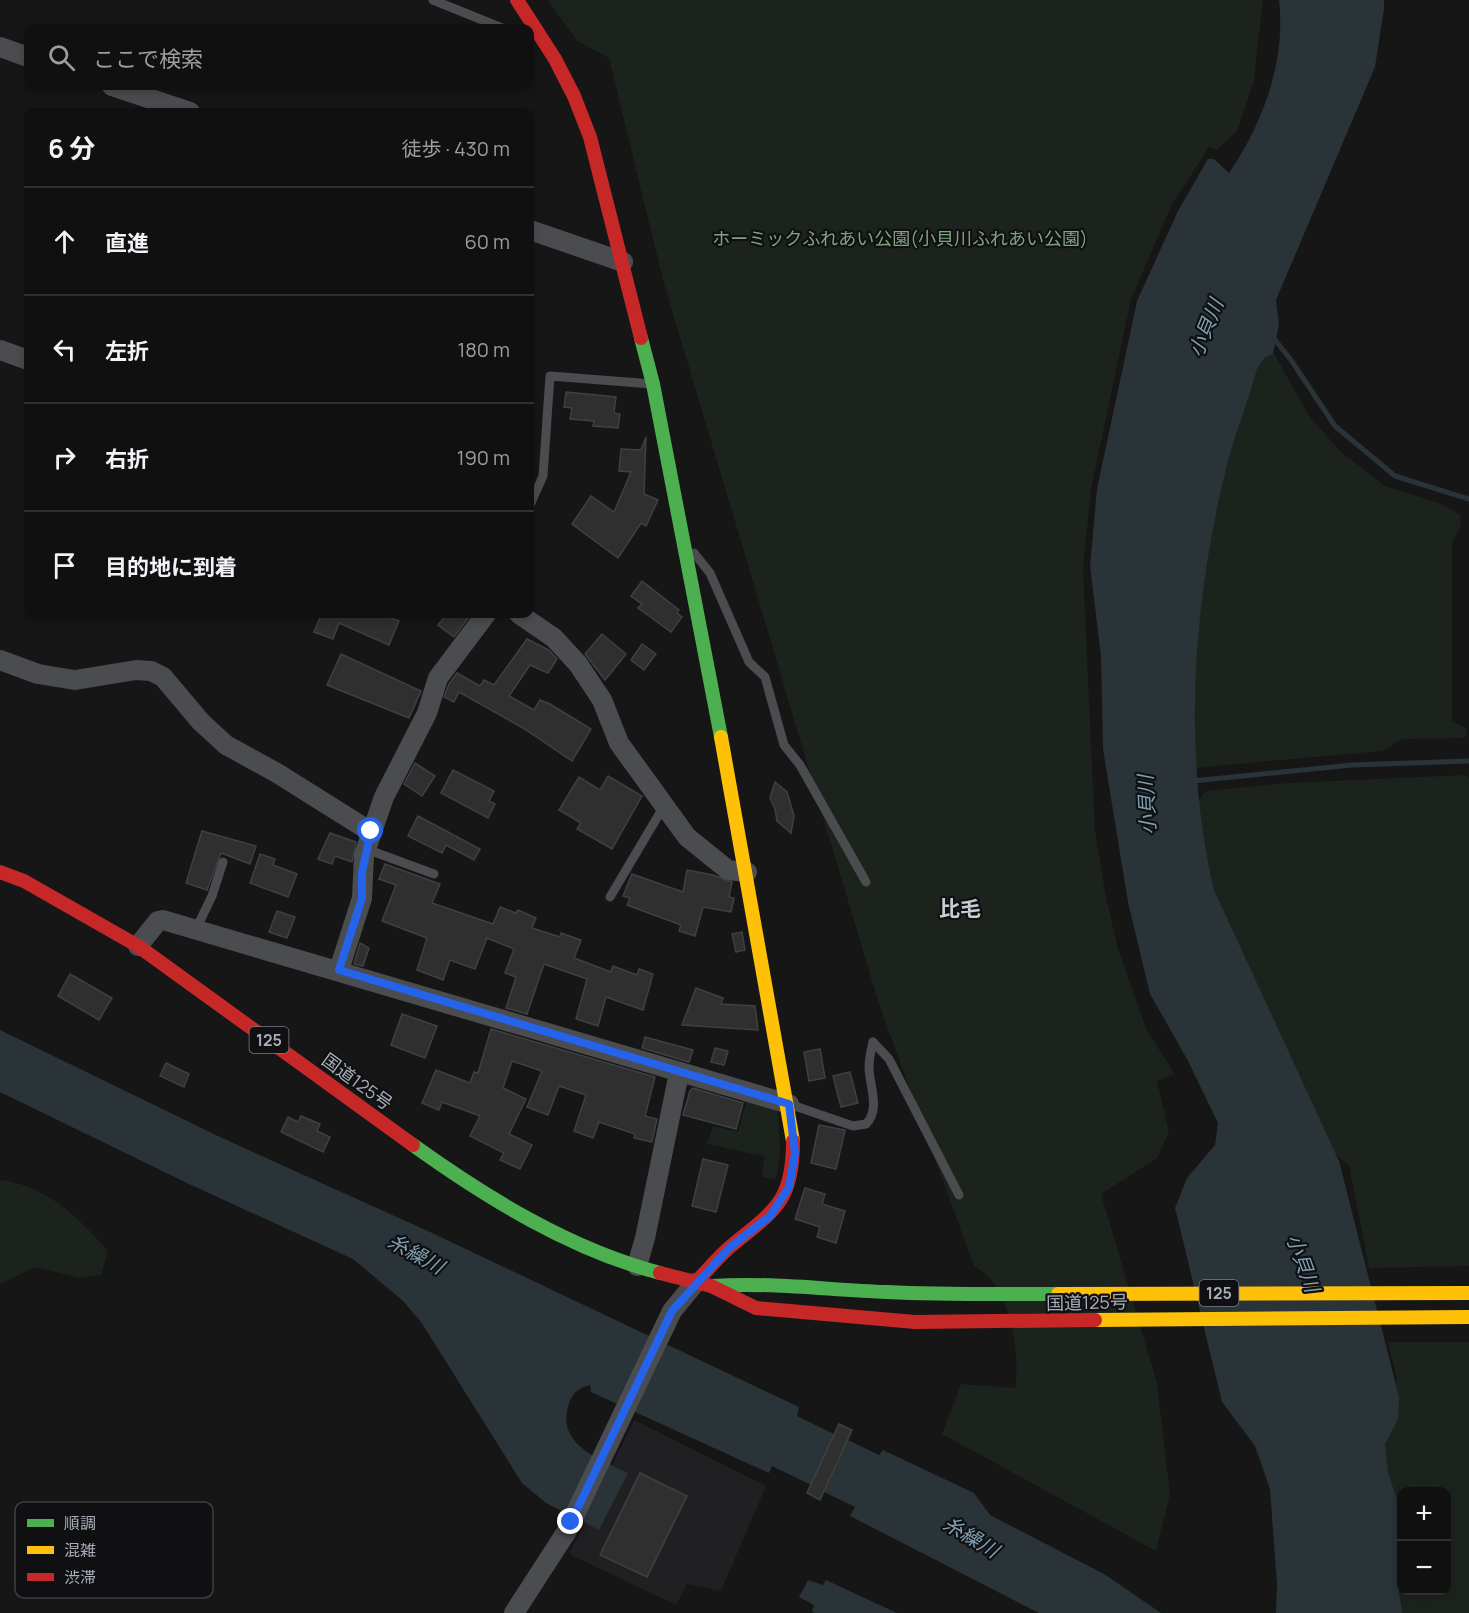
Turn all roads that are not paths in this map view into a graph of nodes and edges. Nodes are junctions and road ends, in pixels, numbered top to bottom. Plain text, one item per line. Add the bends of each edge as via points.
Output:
1 (433, 0) edge
2 (517, 0) edge
3 (492, 24) edge
4 (530, 24) edge
5 (534, 30) edge
6 (0, 47) edge
7 (24, 56) edge
8 (124, 90) edge
9 (178, 108) edge
10 (534, 231) edge
11 (622, 262) junction
12 (0, 350) edge
13 (24, 359) edge
14 (653, 384) junction
15 (534, 496) edge
16 (684, 539) junction
17 (483, 618) edge
18 (525, 618) edge
19 (0, 660) edge
20 (664, 807) junction
21 (369, 840) junction
22 (223, 862) dead end
23 (0, 872) edge
24 (747, 872) junction
25 (434, 874) dead end
26 (866, 882) dead end
27 (610, 897) dead end
28 (196, 929) junction
29 (138, 946) junction
30 (339, 970) junction
31 (679, 1073) junction
32 (789, 1104) junction
33 (958, 1196) dead end
34 (637, 1266) junction
35 (703, 1285) junction
36 (1469, 1293) edge
37 (1469, 1317) edge
38 (514, 1613) edge

1 - 3 lane
2 - 4 main road
5 - 11 main road via 574,96 590,137
6 - 7 street
8 - 9 street
10 - 11 street
11 - 14 main road
12 - 13 street
14 - 15 lane via 550,376 543,476
14 - 16 main road
16 - 24 main road
16 - 26 lane via 710,573 749,662 765,677 784,745 800,765
17 - 21 street via 438,678 427,713 387,790
18 - 20 street via 554,638 578,664 602,700 619,743
19 - 21 street via 38,674 75,680 151,671 163,677 225,746 277,773
20 - 24 street via 705,854 728,870
20 - 27 lane
21 - 25 lane
21 - 30 street via 362,872 362,898
22 - 28 lane
23 - 29 main road, 国道125号 / 125 via 42,891
24 - 32 main road
28 - 29 street via 160,920
28 - 30 street
29 - 34 main road, 国道125号 / 125 via 438,1163 555,1233
30 - 31 street
31 - 32 street
31 - 34 street
32 - 33 lane via 853,1126 866,1124 872,1115 869,1069 873,1042 889,1059
32 - 35 main road via 795,1153 789,1187 770,1216 729,1248
34 - 35 main road, 国道125号 / 125
35 - 36 main road, 国道125号 / 125 via 761,1283 910,1294
35 - 37 main road, 国道125号 / 125 via 756,1308 915,1322
35 - 38 street via 669,1318 556,1551

